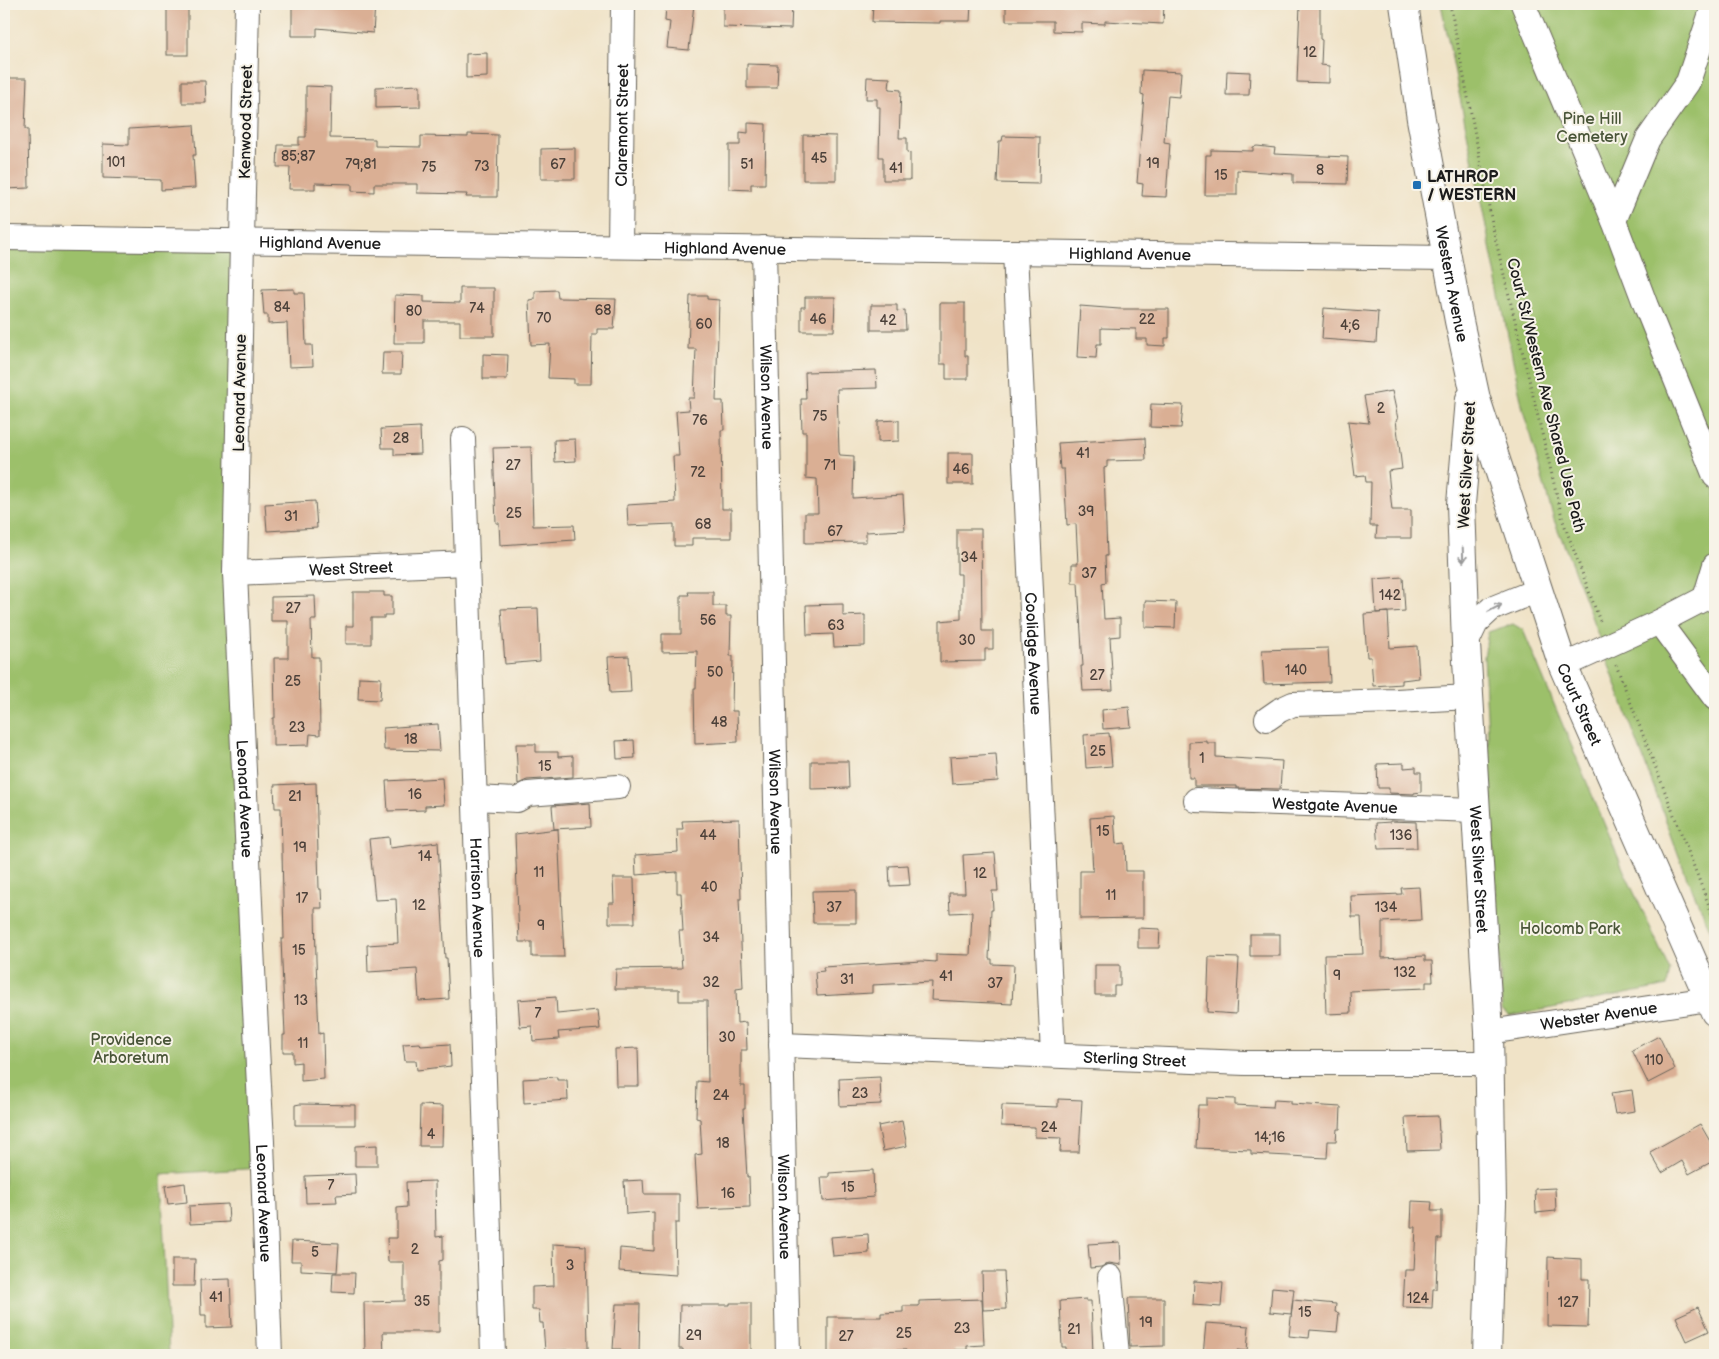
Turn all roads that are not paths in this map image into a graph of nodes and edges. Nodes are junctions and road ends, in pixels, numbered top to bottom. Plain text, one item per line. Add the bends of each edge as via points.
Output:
1 (247, 4) edge
2 (623, 4) edge
3 (1404, 4) edge
4 (1524, 4) edge
5 (1714, 4) edge
6 (1614, 221) junction
7 (4, 238) edge
8 (242, 241) junction
9 (620, 246) junction
10 (764, 248) junction
11 (1015, 252) junction
12 (1448, 258) junction
13 (1472, 385) junction
14 (463, 438) dead end
15 (1715, 476) edge
16 (467, 563) junction
17 (1715, 565) edge
18 (235, 572) junction
19 (1538, 590) junction
20 (1710, 596) edge
21 (1659, 622) junction
22 (1466, 644) junction
23 (1563, 666) junction
24 (1469, 697) junction
25 (1715, 698) edge
26 (1267, 718) dead end
27 (618, 787) dead end
28 (475, 798) junction
29 (1196, 800) dead end
30 (1475, 810) junction
31 (1712, 1006) edge
32 (1489, 1032) junction
33 (781, 1045) junction
34 (1053, 1056) junction
35 (1489, 1062) junction
36 (1110, 1277) dead end
37 (270, 1355) edge
38 (493, 1355) edge
39 (788, 1355) edge
40 (1117, 1355) edge
41 (1487, 1355) edge

1 - 8 street, Kenwood Street
2 - 9 street, Claremont Street
3 - 12 main road, Western Avenue via 1421,119
4 - 6 street
5 - 6 street via 1688,82 1648,139
6 - 15 street
7 - 8 street, Highland Avenue
8 - 9 street, Highland Avenue
8 - 18 street, Leonard Avenue
9 - 10 street, Highland Avenue
10 - 11 street, Highland Avenue
10 - 33 street, Wilson Avenue
11 - 12 street, Highland Avenue
11 - 34 street, Coolidge Avenue
12 - 13 main road, Western Avenue
13 - 19 main road, Court Street
13 -> 22 main road, West Silver Street via 1461,504
14 - 16 street, Harrison Avenue
16 - 18 street, West Street
16 - 28 street, Harrison Avenue
17 - 20 street
18 - 37 street, Leonard Avenue
22 -> 19 street via 1476,623 1491,609
19 - 23 main road, Court Street
20 - 21 street
21 - 23 street
21 - 25 street
22 - 24 main road, West Silver Street
23 - 31 main road, Court Street
24 - 26 street via 1293,704
24 - 30 main road, West Silver Street
27 - 28 street via 528,794 517,800
28 - 38 street, Harrison Avenue
29 - 30 street, Westgate Avenue
30 - 32 main road, West Silver Street
31 - 32 street, Webster Avenue
32 - 35 main road, West Silver Street
33 - 34 street, Sterling Street
33 - 39 street, Wilson Avenue
34 - 35 street, Sterling Street via 1245,1063
35 - 41 main road, West Silver Street via 1492,1203
36 - 40 street

